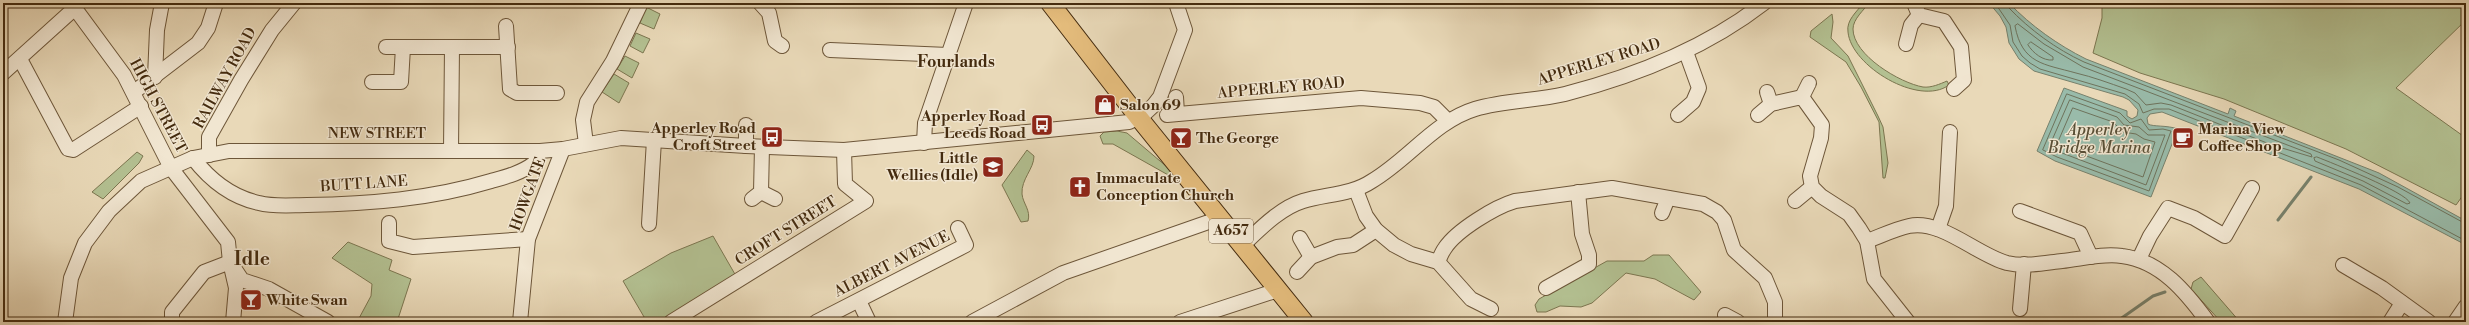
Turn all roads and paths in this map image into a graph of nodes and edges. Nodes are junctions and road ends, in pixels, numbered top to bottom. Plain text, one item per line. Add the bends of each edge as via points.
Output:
1 (162, 3) edge
2 (216, 3) edge
3 (294, 3) edge
4 (641, 3) edge
5 (760, 3) edge
6 (966, 3) edge
7 (1050, 3) edge
8 (1176, 3) edge
9 (1764, 3) edge
10 (73, 5) edge
11 (1916, 9) edge
12 (506, 26) dead end
13 (1906, 44) dead end
14 (782, 46) dead end
15 (386, 47) dead end
16 (403, 47) junction
17 (452, 47) junction
18 (508, 47) junction
19 (830, 50) dead end
20 (1686, 52) junction
21 (948, 55) junction
22 (20, 59) junction
23 (3, 73) edge
24 (155, 77) junction
25 (372, 82) dead end
26 (1809, 83) dead end
27 (1954, 88) dead end
28 (134, 92) junction
29 (557, 93) dead end
30 (1802, 97) junction
31 (1176, 98) dead end
32 (141, 106) junction
33 (1758, 115) dead end
34 (1678, 116) dead end
35 (1139, 118) junction
36 (1448, 121) junction
37 (746, 125) dead end
38 (1950, 132) dead end
39 (654, 140) junction
40 (924, 143) junction
41 (586, 144) junction
42 (746, 146) junction
43 (762, 147) junction
44 (563, 149) junction
45 (451, 150) junction
46 (844, 150) junction
47 (540, 151) junction
48 (209, 154) junction
49 (193, 158) junction
50 (171, 168) junction
51 (1812, 188) junction
52 (2252, 188) dead end
53 (1356, 190) junction
54 (1578, 192) junction
55 (1668, 198) junction
56 (775, 199) dead end
57 (1795, 201) dead end
58 (2020, 211) dead end
59 (1662, 213) dead end
60 (1220, 218) junction
61 (389, 223) dead end
62 (649, 224) dead end
63 (958, 228) dead end
64 (1938, 229) junction
65 (1376, 230) junction
66 (528, 238) junction
67 (1300, 238) dead end
68 (1867, 241) junction
69 (1242, 245) junction
70 (1311, 257) junction
71 (2091, 257) junction
72 (2139, 259) junction
73 (230, 262) junction
74 (1438, 262) junction
75 (2024, 264) junction
76 (2343, 265) dead end
77 (1297, 272) dead end
78 (1546, 288) dead end
79 (1278, 290) junction
80 (859, 301) junction
81 (2402, 303) junction
82 (2466, 306) edge
83 (1491, 309) dead end
84 (2020, 309) dead end
85 (1725, 315) dead end
86 (2207, 321) edge
87 (65, 322) edge
88 (172, 322) edge
89 (233, 322) edge
90 (328, 322) edge
91 (520, 322) edge
92 (671, 322) edge
93 (816, 322) edge
94 (869, 322) edge
95 (972, 322) edge
96 (1180, 322) edge
97 (1304, 322) edge
98 (1738, 322) edge
99 (1775, 322) edge
100 (1908, 322) edge
101 (2390, 322) edge
102 (2429, 322) edge
103 (2455, 322) edge

1 - 24 street via 157,30
2 - 24 street via 208,28 201,39
3 - 48 street, RAILWAY ROAD via 272,30 240,80 209,137
4 - 41 street via 613,61 587,102 584,120
5 - 14 street via 769,13 775,41
6 - 21 street
7 - 35 main road, A657
8 - 35 street via 1185,30 1160,97 1154,106
9 - 20 street, APPERLEY ROAD via 1724,31
10 - 22 street
10 - 28 street, HIGH STREET
11 - 13 street
11 - 27 street via 1944,21 1961,47 1964,80
12 - 18 street
15 - 16 street
16 - 17 street
16 - 25 street via 402,82
17 - 18 street
17 - 45 street
18 - 29 street via 510,89 516,93 543,98
19 - 21 street
20 - 34 street via 1699,88 1693,102
20 - 36 street, APPERLEY ROAD via 1565,93 1477,108
21 - 40 street via 925,123
22 - 23 street
22 - 32 street via 68,149 73,150
24 - 28 street
26 - 30 street
28 - 32 street, HIGH STREET
30 - 33 street via 1769,98
30 - 51 street via 1822,125 1821,138 1810,176
31 - 36 street, APPERLEY ROAD via 1172,114 1361,98 1420,103 1434,107
32 - 50 street, HIGH STREET
35 - 40 street via 1129,122
35 - 60 main road, A657
36 - 53 street via 1398,164
37 - 42 street
38 - 64 street via 1946,206
39 - 41 street via 621,138
39 - 42 street
39 - 62 street
40 - 46 street
41 - 44 street, NEW STREET
42 - 43 street
43 - 46 street
43 - 56 street via 756,196
44 - 47 street, NEW STREET
44 - 66 street, HOWGATE
45 - 47 street, NEW STREET
45 - 48 street, NEW STREET via 229,151
46 - 92 street, CROFT STREET via 845,184 866,201
47 - 49 street, BUTT LANE via 533,164 512,175 460,190 426,197 316,205 259,204 243,198 229,192 204,173
48 - 49 street, NEW STREET
49 - 50 street, NEW STREET
50 - 73 street, HIGH STREET via 228,242
50 - 87 street, NEW STREET via 141,181 108,211 85,243 71,278
51 - 57 street
51 - 68 street via 1849,214
52 - 72 street via 2225,236 2194,218 2168,208
53 - 65 street via 1366,216
53 - 69 street via 1286,209
54 - 55 street via 1612,188
54 - 74 street via 1503,205 1463,231 1445,247
54 - 78 street via 1582,234 1589,255 1589,264
55 - 59 street
55 - 99 street via 1703,204 1717,212 1724,220 1734,250 1765,278 1775,302
58 - 71 street via 2080,233
60 - 69 main road, A657
60 - 95 street via 1063,273
61 - 66 street via 389,240 413,247
63 - 80 street, ALBERT AVENUE via 966,245
64 - 68 street via 1911,226
64 - 75 street via 1960,239 1986,256 2008,263
65 - 70 street via 1353,245 1337,246
65 - 74 street via 1394,245
66 - 91 street, HOWGATE
67 - 70 street
68 - 100 street via 1874,280
69 - 79 main road, A657
70 - 77 street
71 - 72 street via 2121,255
71 - 75 street
72 - 86 street via 2160,269 2178,285
73 - 88 street via 204,272 172,312
73 - 89 street, HIGH STREET via 236,288
73 - 90 street via 242,280 269,289
74 - 83 street via 1471,299
75 - 84 street
76 - 81 street
79 - 96 street
79 - 97 main road, A657
80 - 93 street, ALBERT AVENUE
80 - 94 street
81 - 101 street
81 - 102 street
82 - 103 street
85 - 98 street

